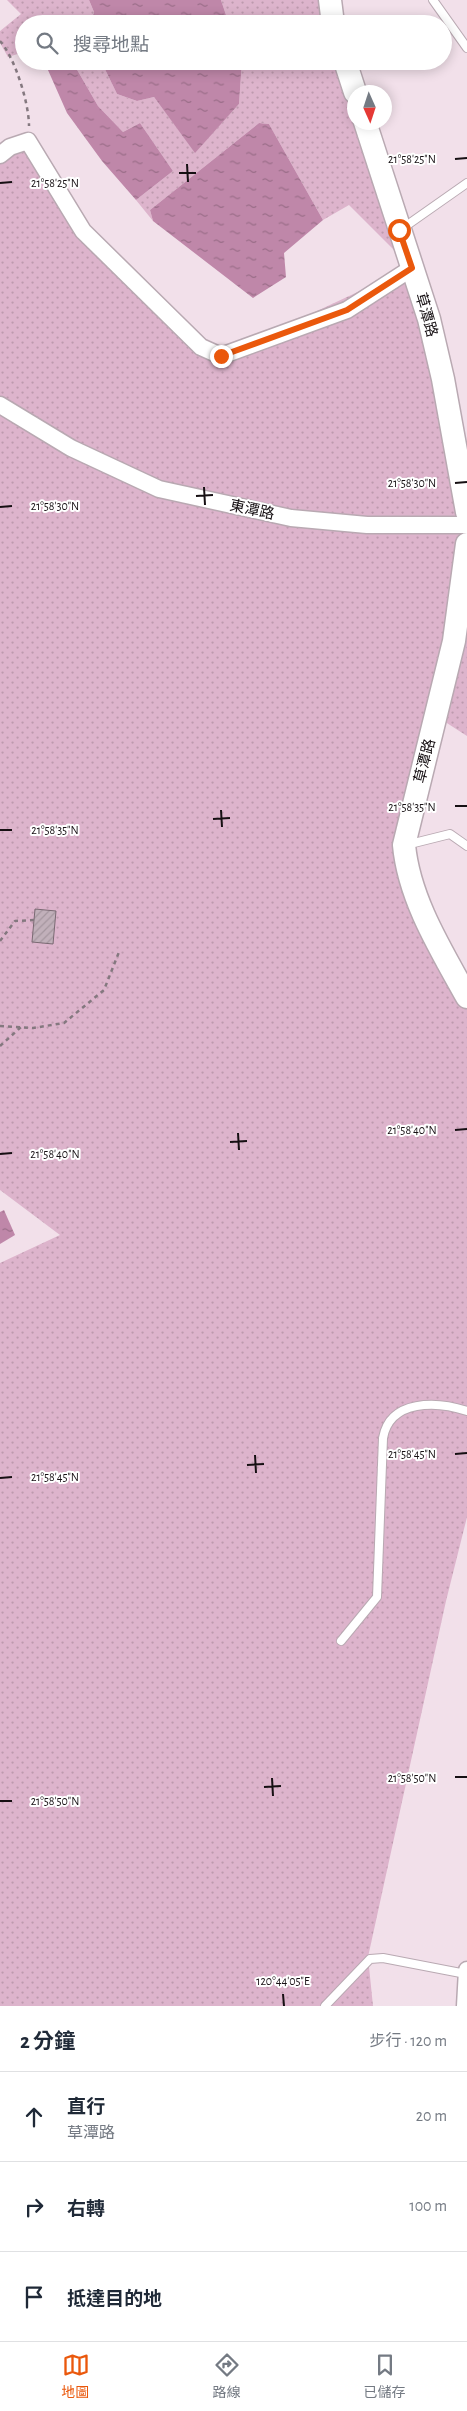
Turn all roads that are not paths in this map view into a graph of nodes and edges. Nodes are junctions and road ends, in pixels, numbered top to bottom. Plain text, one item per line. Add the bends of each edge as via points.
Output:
1 (330, 0) edge
2 (433, 0) edge
3 (332, 15) edge
4 (444, 15) edge
5 (452, 27) edge
6 (467, 48) edge
7 (348, 70) edge
8 (353, 85) edge
9 (367, 130) edge
10 (0, 155) edge
11 (467, 183) edge
12 (399, 230) junction
13 (412, 268) junction
14 (0, 405) edge
15 (462, 458) edge
16 (467, 512) edge
17 (467, 525) edge
18 (467, 544) edge
19 (404, 845) junction
20 (467, 846) edge
21 (467, 997) edge
22 (467, 1412) edge
23 (341, 1641) dead end
24 (467, 1972) edge
25 (325, 2006) edge
26 (465, 2006) edge

1 - 3 street
2 - 4 lane
5 - 6 lane
7 - 8 street
9 - 12 street, 草潭路
10 - 13 street via 10,147 28,141 83,231 201,347 221,356 347,310
11 - 12 lane
12 - 13 street, 草潭路
13 - 15 street, 草潭路 via 431,328
14 - 17 street, 東潭路 via 71,448 159,489 291,518 367,525
15 - 16 street, 草潭路
18 - 19 street, 草潭路 via 454,642
19 - 20 lane via 450,834
19 - 21 street, 草潭路 via 407,870 419,904
22 - 23 lane via 435,1404 403,1409 385,1425 376,1597
24 - 25 lane via 383,1958 370,1959
24 - 26 street

